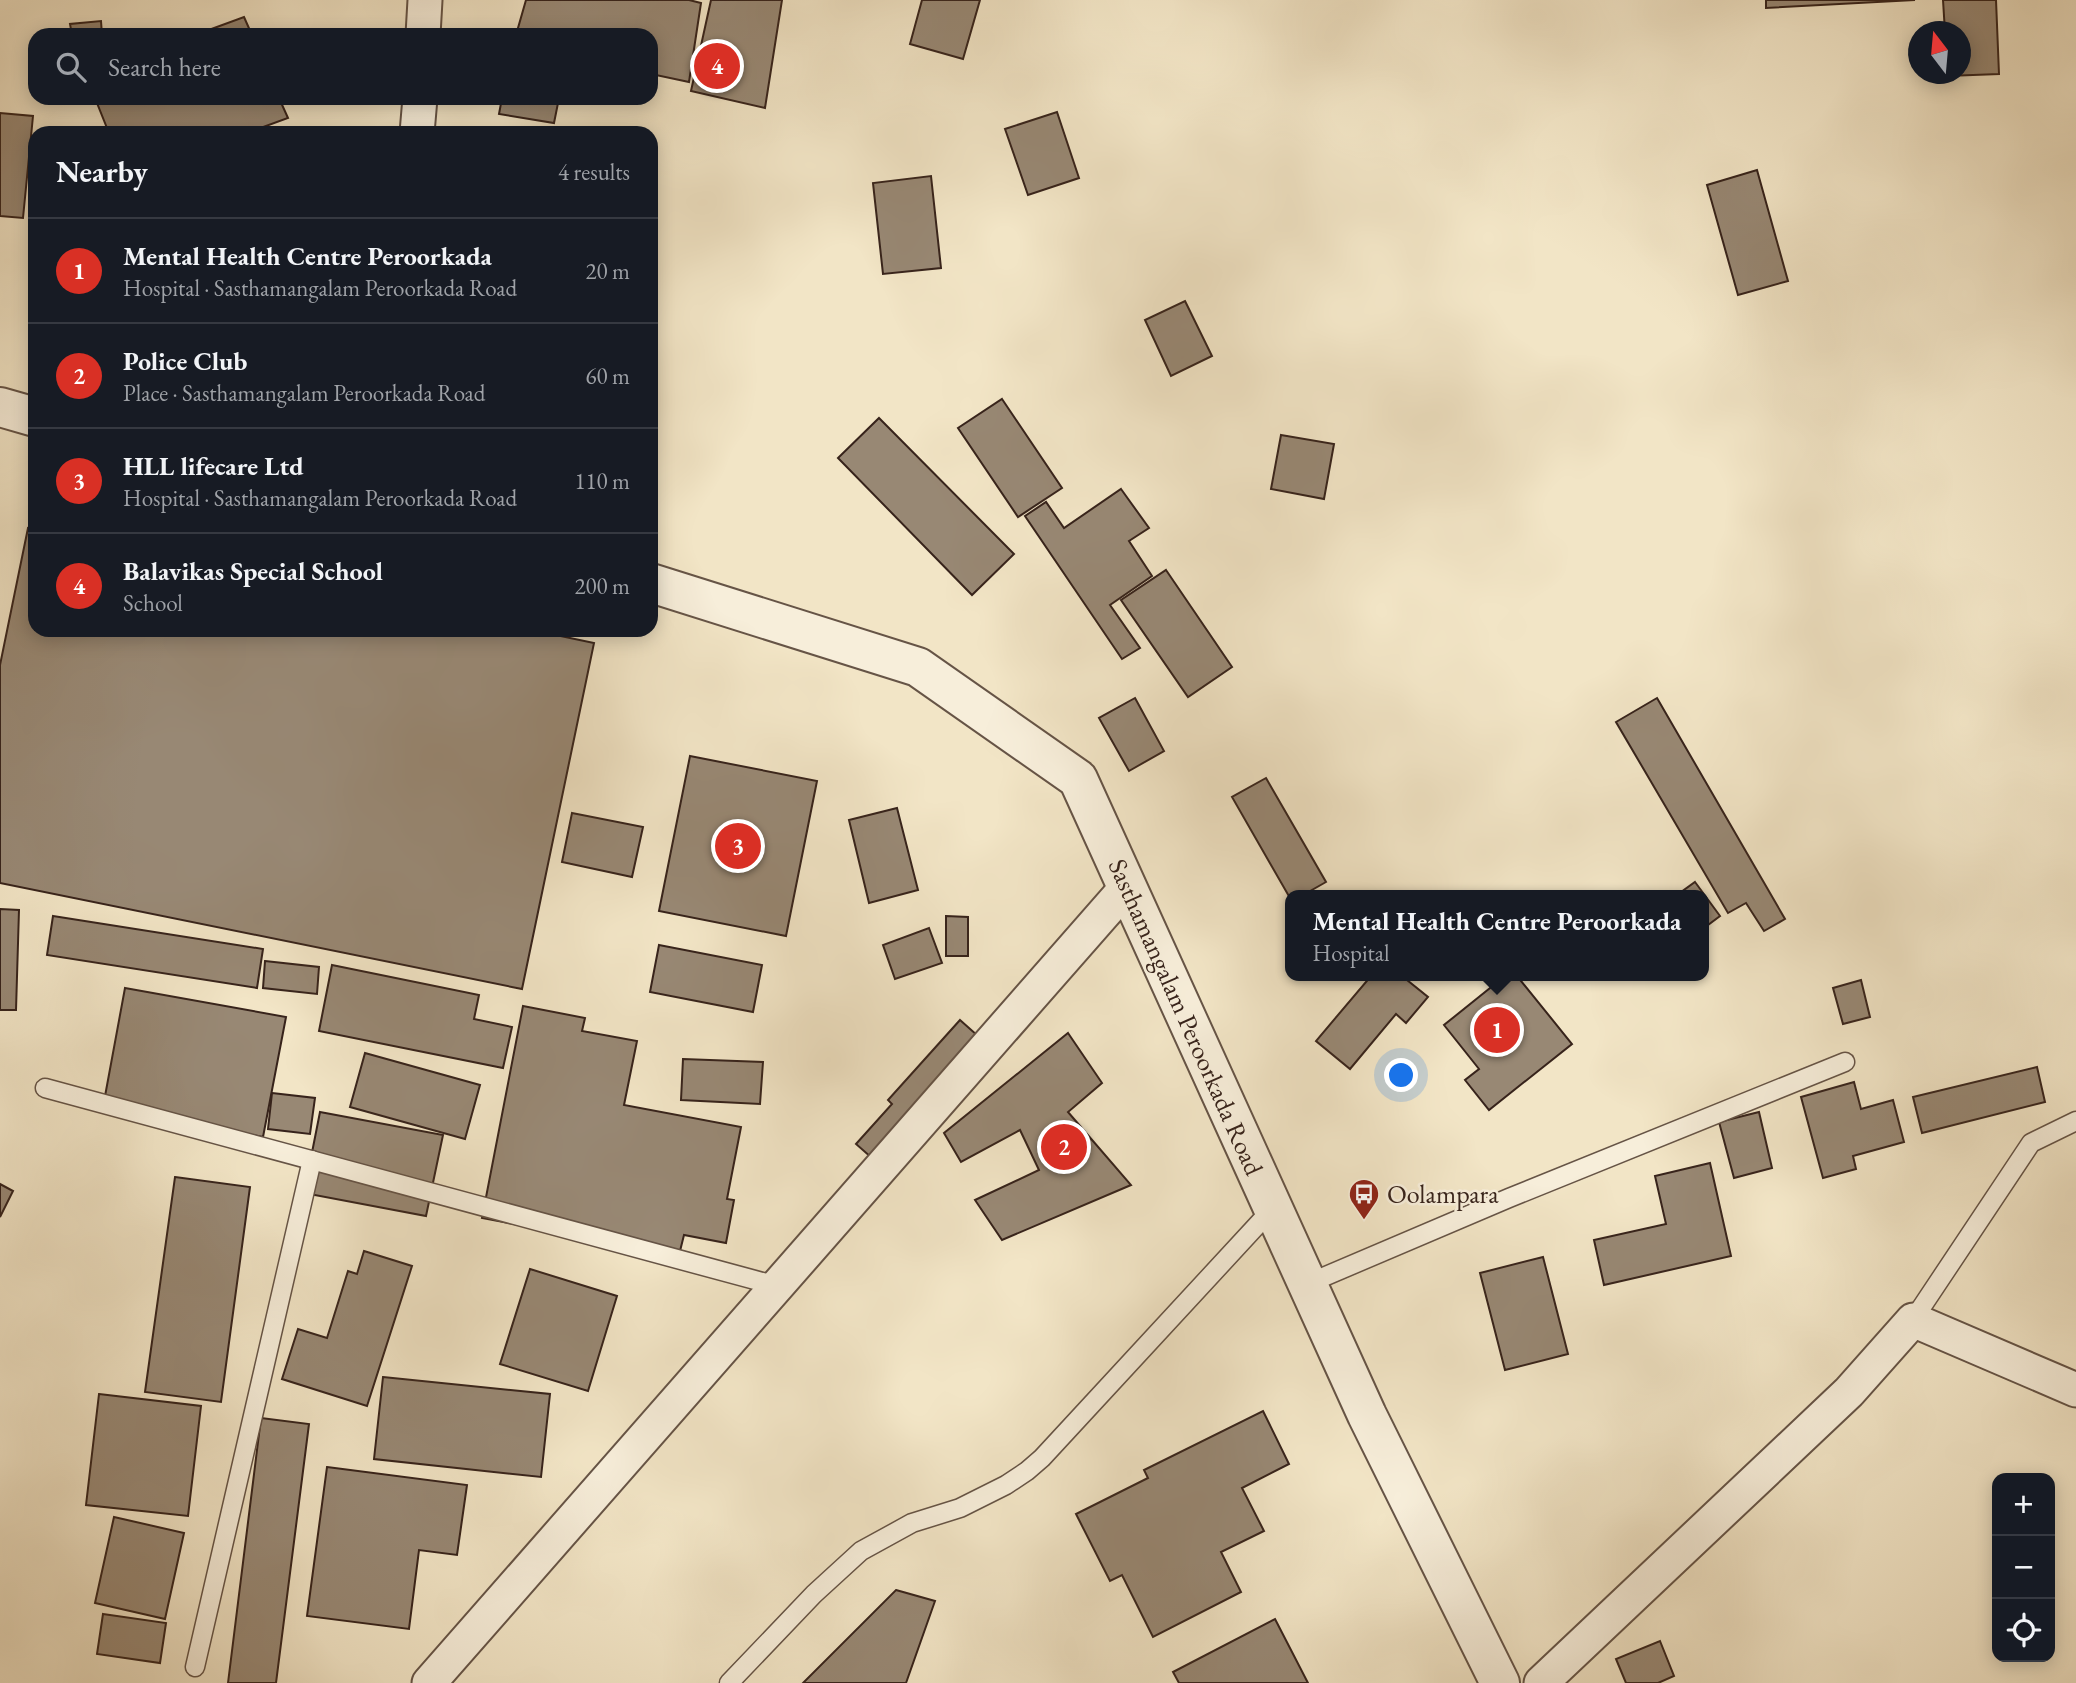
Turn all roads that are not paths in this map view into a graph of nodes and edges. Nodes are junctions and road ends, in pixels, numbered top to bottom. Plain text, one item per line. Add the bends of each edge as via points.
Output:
1 (425, 0) edge
2 (424, 28) edge
3 (419, 105) edge
4 (418, 126) edge
5 (658, 585) edge
6 (1127, 887) junction
7 (1845, 1062) dead end
8 (45, 1088) dead end
9 (2076, 1121) edge
10 (312, 1160) junction
11 (1273, 1208) junction
12 (1307, 1284) junction
13 (777, 1286) junction
14 (1913, 1320) junction
15 (2076, 1390) edge
16 (195, 1667) dead end
17 (429, 1683) edge
18 (729, 1683) edge
19 (1500, 1683) edge
20 (1541, 1683) edge

1 - 2 street
3 - 4 street
5 - 6 street, Sasthamangalam Peroorkada Road via 918,667 1078,779
6 - 11 street, Sasthamangalam Peroorkada Road
6 - 13 street
7 - 12 lane
8 - 10 lane
9 - 14 lane via 2031,1143
10 - 13 lane
10 - 16 lane
11 - 12 street, Sasthamangalam Peroorkada Road
11 - 18 lane via 1035,1465 960,1508 912,1523 861,1551
12 - 19 street, Sasthamangalam Peroorkada Road
13 - 17 street
14 - 15 street
14 - 20 street via 1849,1392

